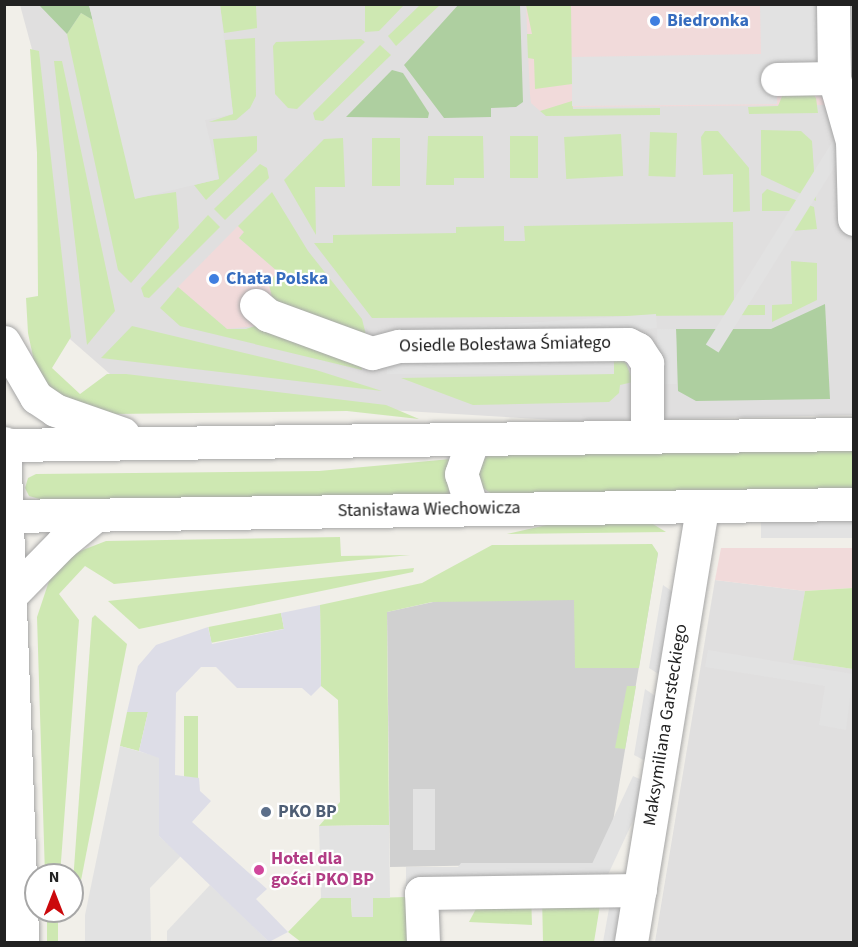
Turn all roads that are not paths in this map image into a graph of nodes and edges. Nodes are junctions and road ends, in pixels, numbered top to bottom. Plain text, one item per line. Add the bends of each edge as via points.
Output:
1 (833, 4) edge
2 (834, 78) junction
3 (777, 79) dead end
4 (850, 116) edge
5 (854, 219) edge
6 (255, 305) dead end
7 (4, 342) edge
8 (854, 434) edge
9 (647, 437) junction
10 (473, 440) junction
11 (151, 442) junction
12 (5, 444) edge
13 (854, 504) edge
14 (702, 507) junction
15 (472, 509) junction
16 (96, 515) junction
17 (6, 516) edge
18 (9, 597) junction
19 (640, 890) junction
20 (22, 942) edge
21 (423, 942) edge
22 (631, 942) edge

1 - 2 street
2 - 3 street
2 - 4 street
4 - 5 street
6 - 9 street, Osiedle Bolesława Śmiałego via 268,315 372,352 399,346 628,344 639,349 647,363
7 - 11 street via 36,397 55,410
8 - 9 street
9 - 10 street
10 - 11 street
10 - 15 street via 461,474
11 - 12 street
12 - 17 street
13 - 14 street, Stanisława Wiechowicza
14 - 15 street, Stanisława Wiechowicza
14 - 19 street, Maksymiliana Garsteckiego
15 - 16 street, Stanisława Wiechowicza
16 - 17 street, Stanisława Wiechowicza
16 - 18 street
17 - 18 street
18 - 20 street
19 - 21 street via 421,892
19 - 22 street, Maksymiliana Garsteckiego

